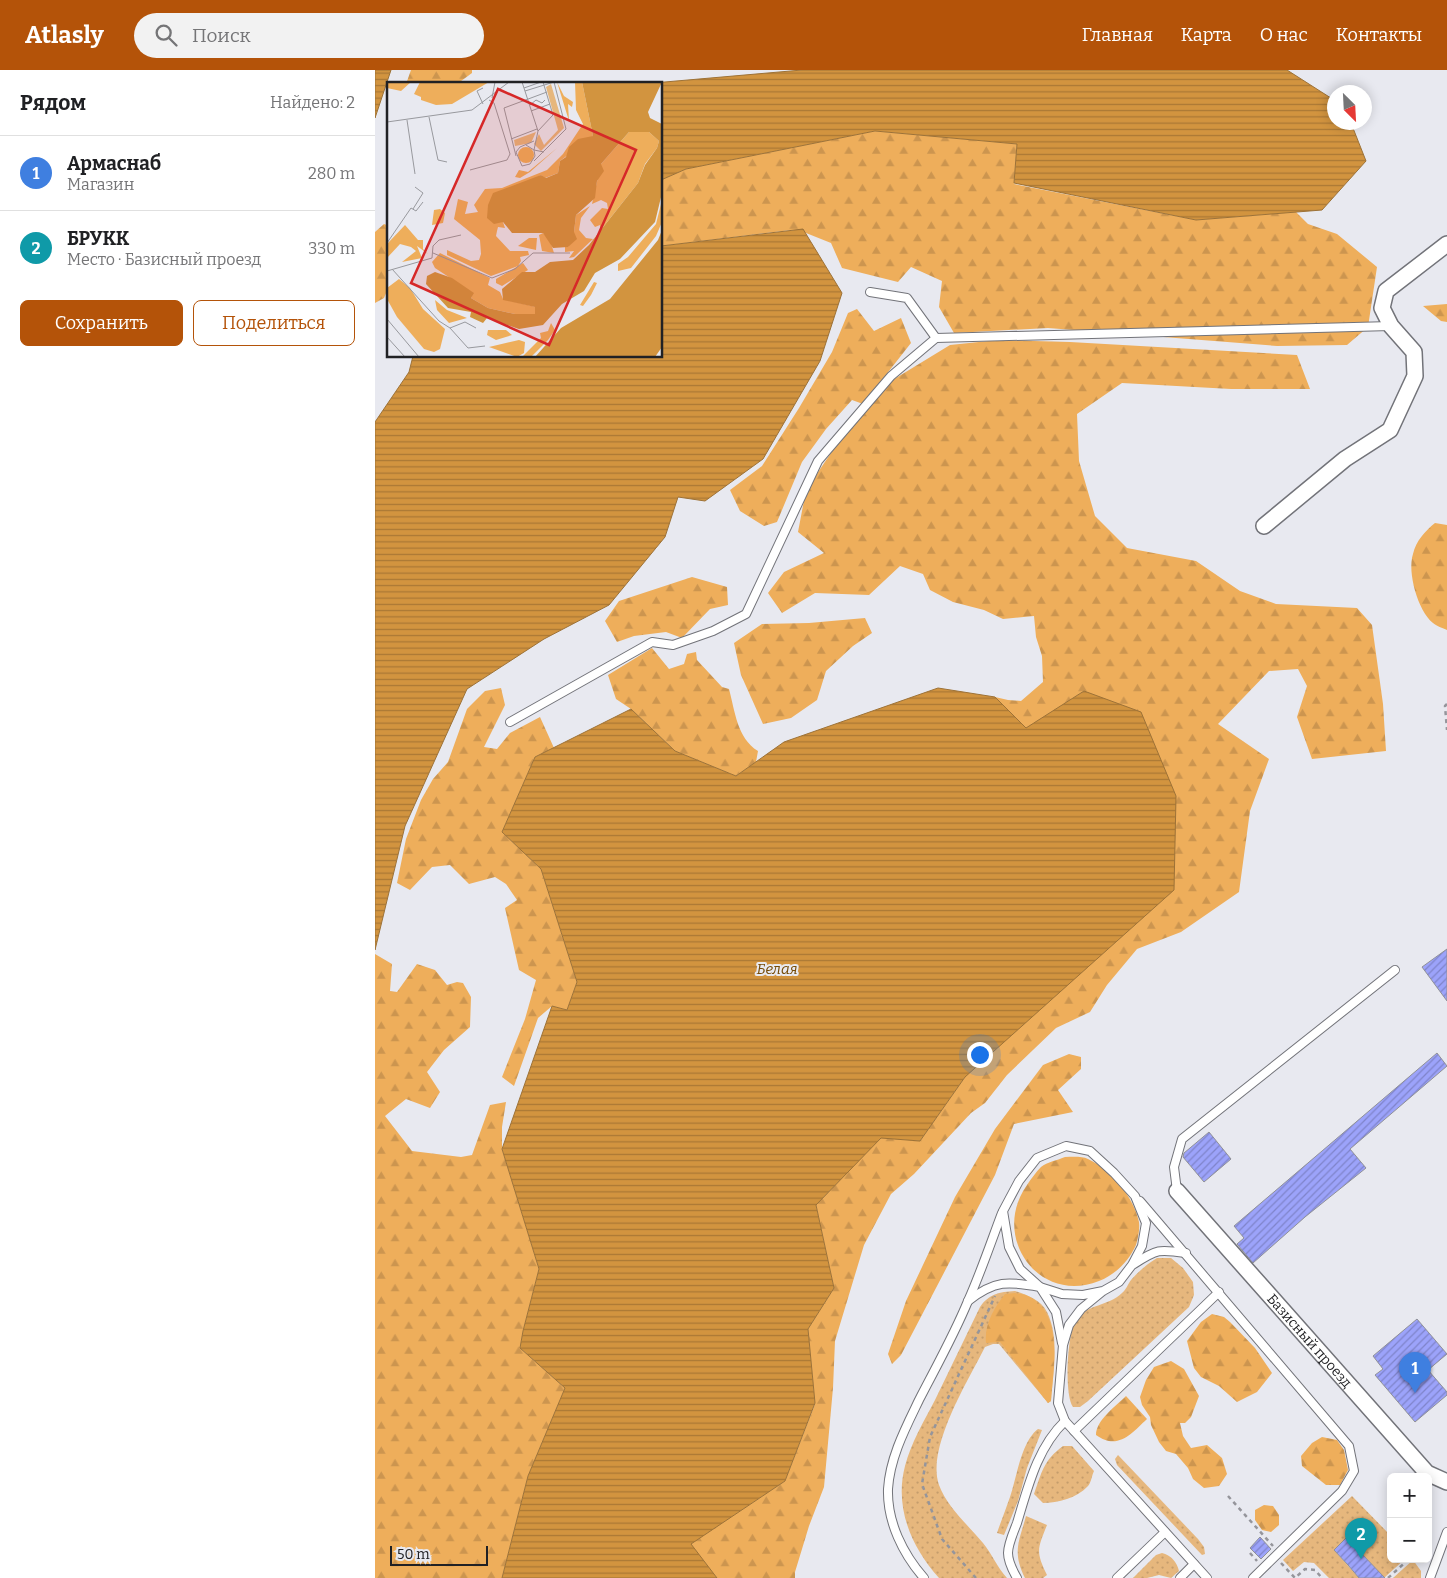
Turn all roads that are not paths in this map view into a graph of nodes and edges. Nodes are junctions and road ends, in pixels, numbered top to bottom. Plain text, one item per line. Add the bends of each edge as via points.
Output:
1 (1447, 244) edge
2 (870, 292) dead end
3 (1391, 326) junction
4 (936, 338) junction
5 (1264, 526) dead end
6 (510, 722) dead end
7 (1395, 970) dead end
8 (1177, 1191) joint
9 (1135, 1196) junction
10 (1003, 1211) junction
11 (1186, 1254) junction
12 (1132, 1265) junction
13 (1040, 1287) junction
14 (1103, 1291) junction
15 (1219, 1292) junction
16 (968, 1301) junction
17 (1063, 1345) junction
18 (1065, 1421) junction
19 (1074, 1431) junction
20 (1447, 1482) edge
21 (1165, 1532) junction
22 (1447, 1532) edge
23 (1194, 1564) junction
24 (925, 1578) edge
25 (1017, 1578) edge
26 (1117, 1578) edge
27 (1180, 1578) edge
28 (1207, 1578) edge
29 (1253, 1578) edge
30 (1430, 1578) edge

1 - 3 street via 1386,291 1382,308
2 - 4 lane via 907,298
3 - 4 lane
3 - 5 street via 1414,352 1415,376 1390,430 1345,460
4 - 6 lane via 891,376 818,461 746,614 673,645 652,642
7 - 8 lane via 1182,1139 1174,1168
8 - 20 street, Базисный проезд via 1427,1473
9 - 10 lane via 1090,1151 1066,1146 1037,1158 1019,1181
9 - 11 lane
9 - 12 lane via 1145,1223 1142,1246
10 - 13 lane via 1009,1247 1020,1269
10 - 16 lane
11 - 12 lane via 1164,1250 1149,1254
11 - 15 lane
12 - 14 lane via 1119,1282
13 - 14 lane via 1063,1294
13 - 16 lane via 1016,1282 999,1284 983,1289
13 - 17 lane via 1056,1312
14 - 17 lane via 1081,1309 1069,1325
15 - 19 lane
15 - 29 lane via 1349,1446 1354,1471 1342,1491
16 - 24 lane via 906,1427 892,1465 888,1490 890,1513 898,1538
17 - 18 lane via 1058,1403
18 - 19 lane
18 - 25 lane via 1046,1445 1032,1475 1008,1551
19 - 21 lane
21 - 23 lane
21 - 26 lane
22 - 30 lane
23 - 27 lane
23 - 28 lane

